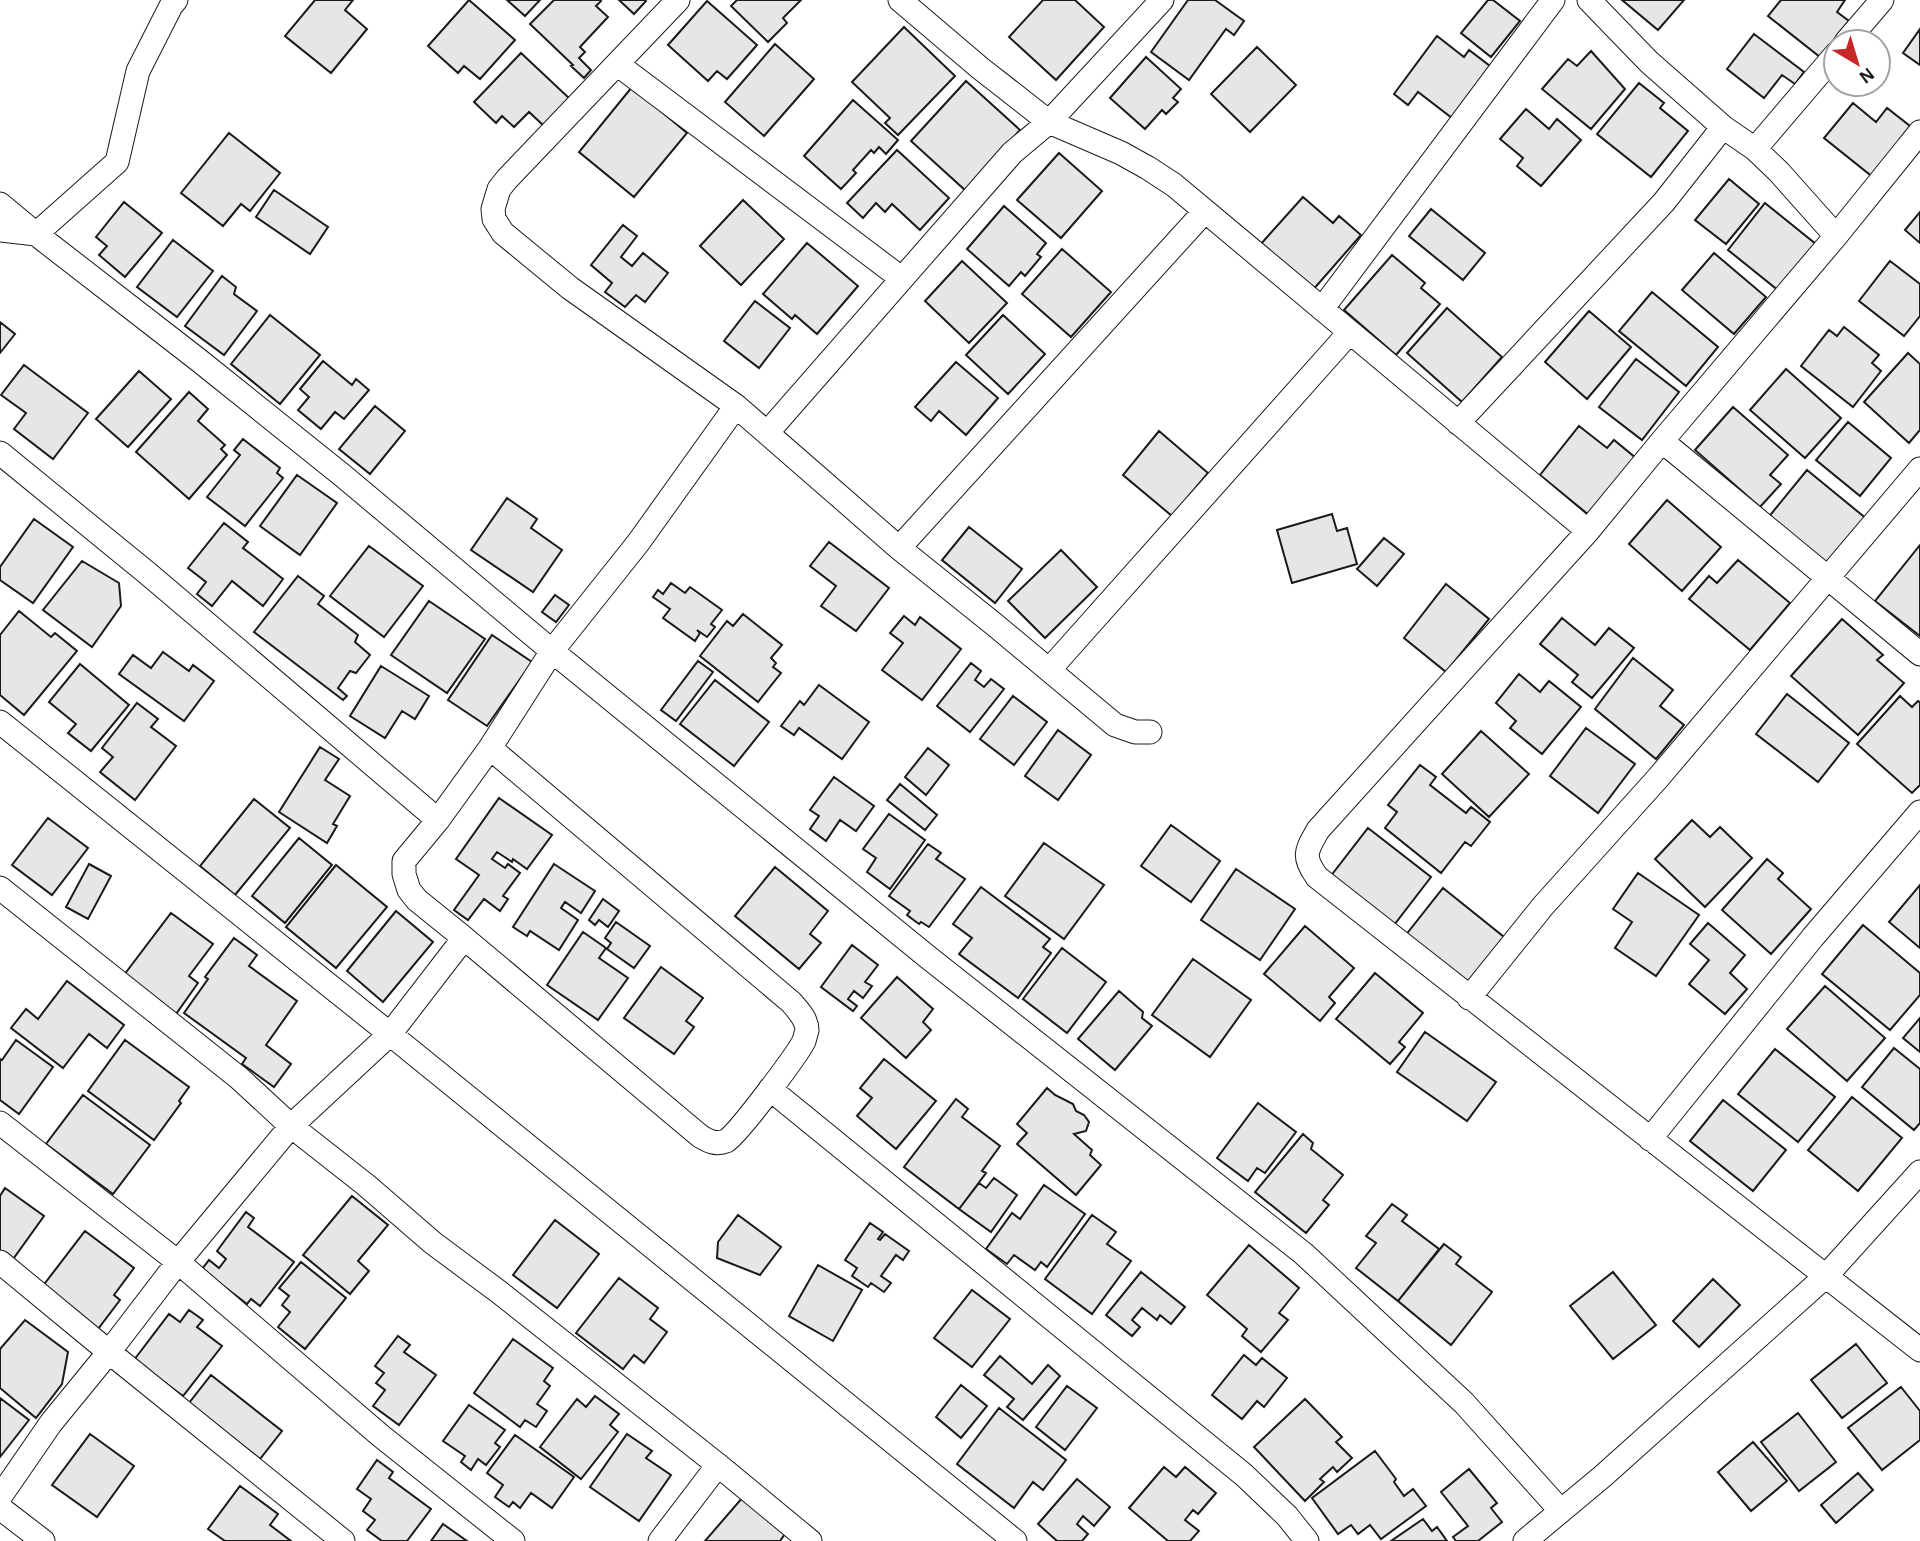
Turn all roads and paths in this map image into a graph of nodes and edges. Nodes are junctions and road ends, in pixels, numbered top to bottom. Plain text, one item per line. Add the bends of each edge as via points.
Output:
1 (176, 0) edge
2 (678, 0) edge
3 (900, 0) edge
4 (1162, 0) edge
5 (1553, 0) edge
6 (1589, 0) edge
7 (1882, 0) edge
8 (1858, 28) edge
9 (617, 64) junction
10 (1822, 70) edge
11 (1049, 122) junction
12 (1723, 127) junction
13 (1920, 132) edge
14 (1755, 149) junction
15 (0, 204) edge
16 (1205, 211) junction
17 (0, 230) edge
18 (36, 234) junction
19 (1836, 236) junction
20 (901, 278) junction
21 (1322, 310) junction
22 (1350, 332) junction
23 (736, 406) junction
24 (1458, 423) junction
25 (767, 433) junction
26 (1662, 441) junction
27 (0, 453) edge
28 (1920, 469) edge
29 (1588, 531) junction
30 (899, 548) junction
31 (1826, 578) junction
32 (552, 651) junction
33 (1920, 654) edge
34 (1049, 670) junction
35 (0, 722) edge
36 (1150, 732) dead end
37 (490, 748) junction
38 (1920, 812) edge
39 (438, 820) junction
40 (0, 888) edge
41 (464, 938) junction
42 (1469, 998) junction
43 (390, 1034) junction
44 (770, 1088) junction
45 (0, 1123) edge
46 (291, 1126) junction
47 (1650, 1139) junction
48 (1920, 1171) edge
49 (0, 1262) edge
50 (178, 1262) junction
51 (1826, 1276) junction
52 (1920, 1350) edge
53 (109, 1352) junction
54 (718, 1465) junction
55 (0, 1497) edge
56 (0, 1508) edge
57 (1561, 1511) junction
58 (43, 1541) edge
59 (343, 1541) edge
60 (513, 1541) edge
61 (660, 1541) edge
62 (810, 1541) edge
63 (1015, 1541) edge
64 (1307, 1541) edge
65 (1525, 1541) edge

1 - 18 street via 138,71 117,162
2 - 9 street
3 - 11 street
4 - 11 street
5 - 21 street
6 - 12 street via 1649,62
7 - 8 street
9 - 20 street
9 - 23 street via 507,179 495,199 494,219 503,233 570,288
10 - 14 street
11 - 16 street via 1148,168
11 - 20 street via 1012,153
12 - 14 street
12 - 24 street via 1664,202
13 - 19 street
14 - 19 street
15 - 18 street
16 - 21 street
16 - 30 street
17 - 18 street
18 - 32 street via 342,475
19 - 26 street
20 - 25 street
21 - 22 street
22 - 24 street
22 - 34 street
23 - 25 street
23 - 32 street via 638,544
24 - 29 street
25 - 30 street
26 - 29 street
26 - 31 street
27 - 39 street
28 - 31 street
29 - 42 street via 1318,830 1306,855 1317,877
30 - 34 street
31 - 33 street
31 - 42 street
32 - 37 street
32 - 57 street via 929,958 1304,1254 1464,1403
34 - 36 street via 1115,725 1135,733
35 - 43 street
37 - 39 street
37 - 44 street via 803,1015 804,1041
38 - 47 street
39 - 41 street via 404,861 404,874 417,900
40 - 46 street via 239,1077
41 - 43 street
41 - 44 street via 710,1142 734,1134
42 - 47 street
43 - 46 street
43 - 63 street
44 - 64 street via 1244,1475
45 - 50 street
46 - 50 street
46 - 54 street via 433,1244
47 - 51 street
48 - 51 street
49 - 53 street
50 - 53 street
50 - 60 street via 381,1436
51 - 52 street
51 - 57 street
53 - 55 street via 51,1423
53 - 59 street
54 - 61 street
54 - 62 street
56 - 58 street
57 - 65 street

